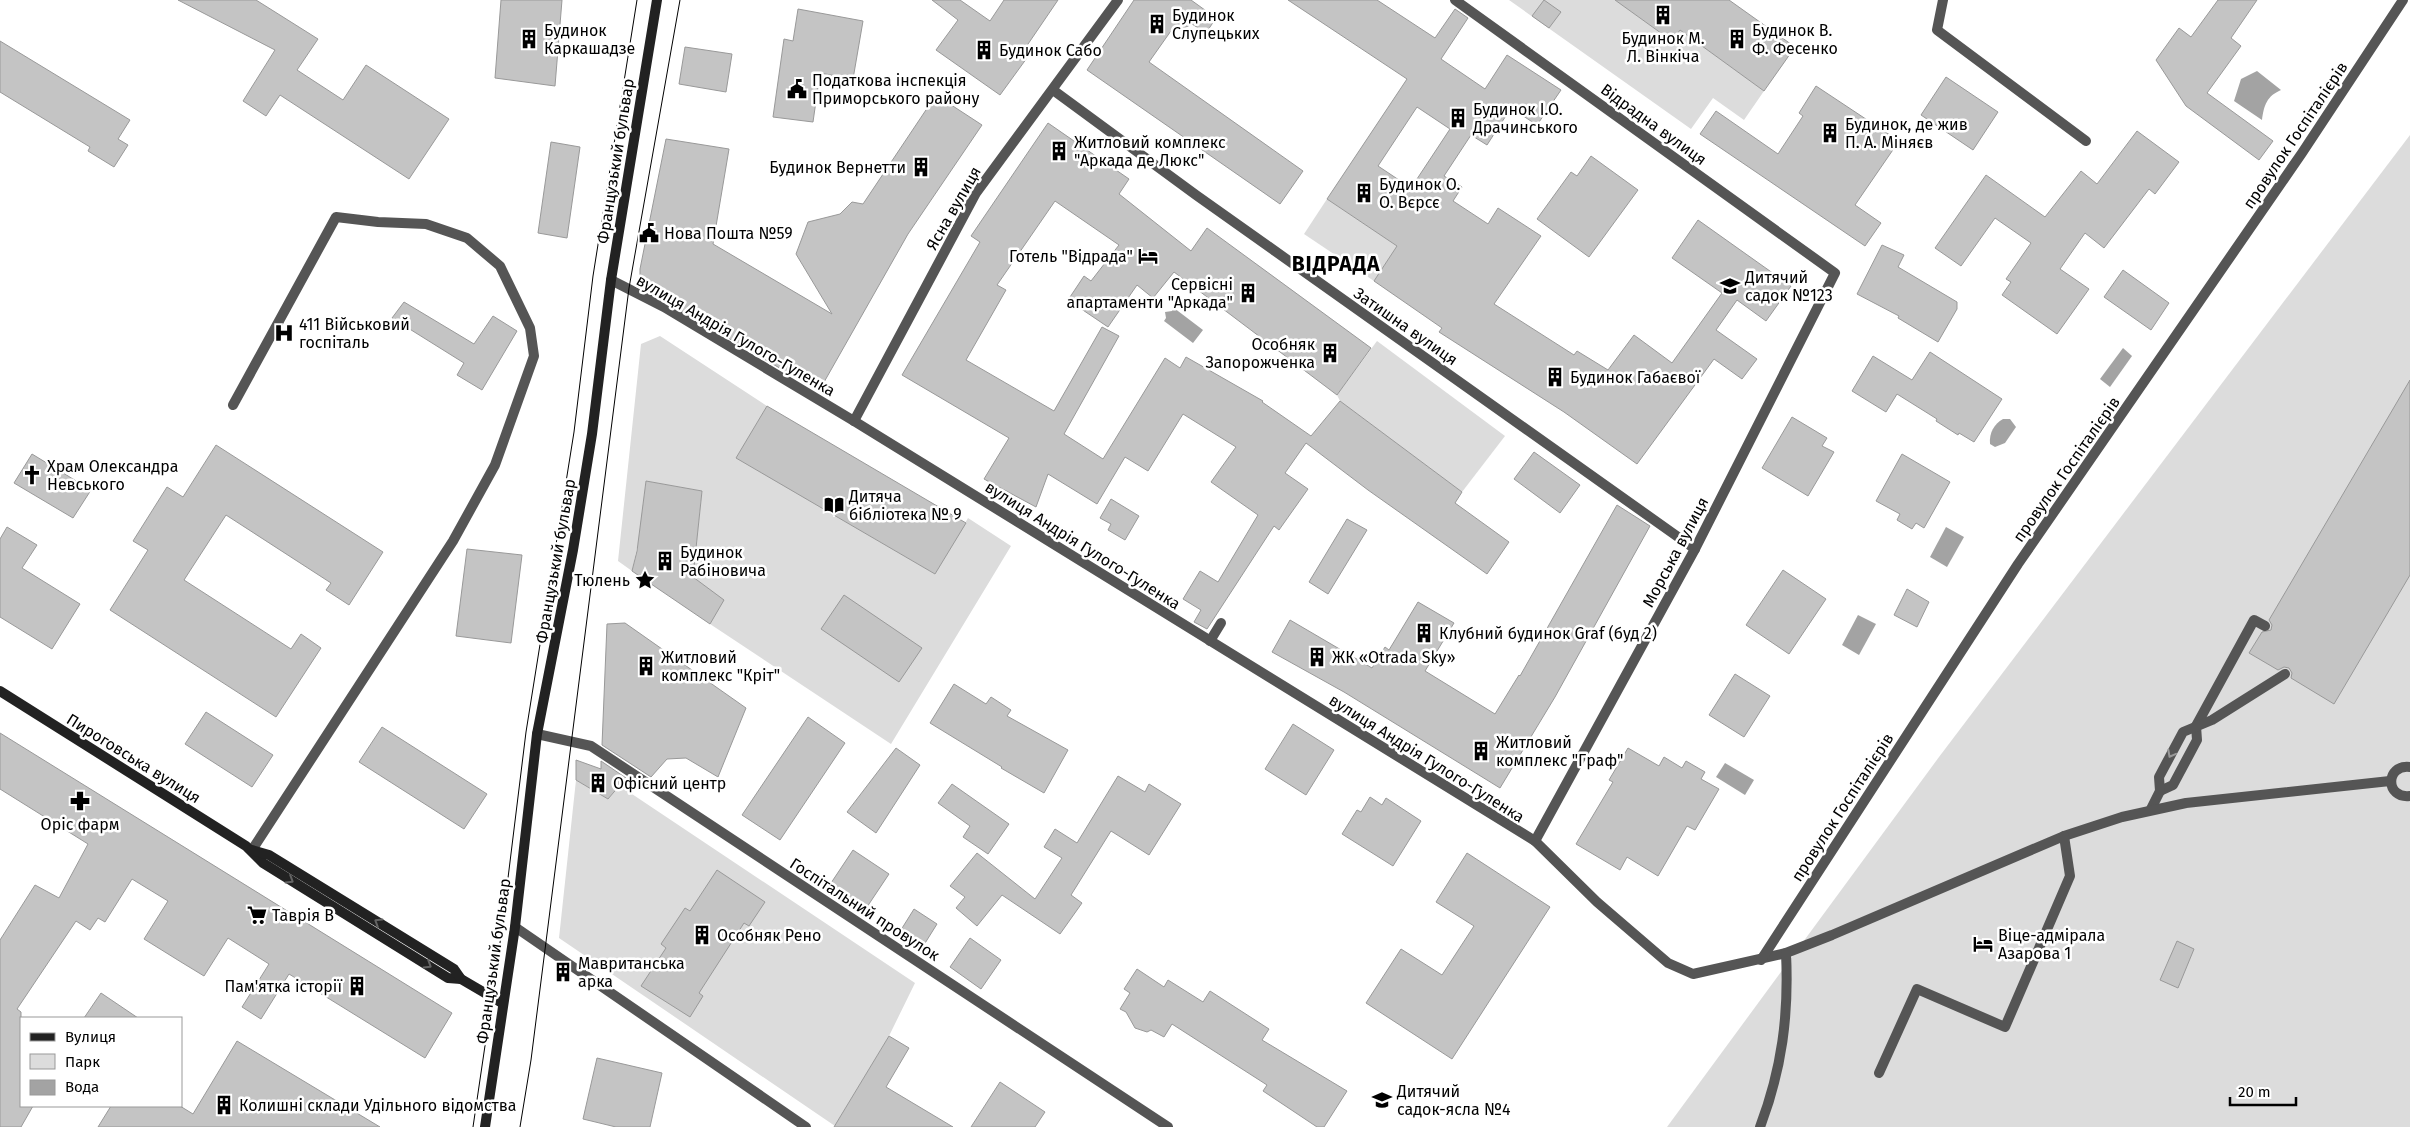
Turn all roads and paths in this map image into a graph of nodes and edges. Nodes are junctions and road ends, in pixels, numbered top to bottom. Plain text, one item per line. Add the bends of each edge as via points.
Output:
1 (657, 0) edge
2 (1118, 0) edge
3 (1455, 0) edge
4 (1943, 0) edge
5 (2404, 0) edge
6 (1053, 90) junction
7 (2086, 141) dead end
8 (1835, 273) joint
9 (611, 280) junction
10 (233, 404) dead end
11 (854, 421) junction
12 (1695, 549) junction
13 (1221, 623) dead end
14 (2266, 626) dead end
15 (1210, 641) junction
16 (2284, 674) dead end
17 (0, 691) edge
18 (2196, 726) junction
19 (537, 734) junction
20 (2410, 767) edge
21 (2390, 781) junction
22 (2160, 791) junction
23 (2410, 796) edge
24 (2151, 809) junction
25 (2064, 836) junction
26 (1535, 842) junction
27 (252, 850) junction
28 (515, 927) junction
29 (1786, 952) junction
30 (1761, 960) junction
31 (502, 1003) junction
32 (1879, 1073) dead end
33 (484, 1127) edge
34 (806, 1127) edge
35 (1168, 1127) edge
36 (1760, 1127) edge

1 - 9 street, Французький бульвар
2 - 6 street, Ясна вулиця
3 - 8 street, Відрадна вулиця
4 - 7 street via 1937,30
5 - 30 street, провулок Госпіталієрів via 2018,564
6 - 11 street, Ясна вулиця via 976,193
6 - 12 street, Затишна вулиця
8 - 12 street, Морська вулиця
9 - 11 street, вулиця Андрія Гулого-Гуленка via 664,307
9 - 19 street, Французький бульвар via 592,434
10 - 27 street via 336,217 426,224 467,238 500,266 530,328 534,356 495,465 453,542
11 - 15 street, вулиця Андрія Гулого-Гуленка
12 - 26 street, Морська вулиця
13 - 15 street
14 - 18 street via 2254,620
15 - 26 street, вулиця Андрія Гулого-Гуленка
16 - 18 street via 2212,720
17 - 27 street, Пироговська вулиця
18 -> 22 street via 2183,732 2159,777
18 - 22 street via 2197,740 2173,785
19 - 28 street, Французький бульвар
19 - 35 street, Госпітальний провулок via 591,746
20 - 21 street via 2396,769
21 - 23 street via 2396,793
21 - 24 street
22 - 24 street
24 - 25 street
25 - 29 street
25 - 32 street via 2070,876 2005,1027 1917,988
26 - 30 street, вулиця Андрія Гулого-Гуленка via 1596,902 1668,963 1693,974
27 - 31 street, Пироговська вулиця via 269,855 454,969 462,978
28 - 31 street, Французький бульвар
28 - 34 street
29 - 30 street
29 - 36 street via 1788,996 1783,1043 1773,1092
31 - 33 street, Французький бульвар

